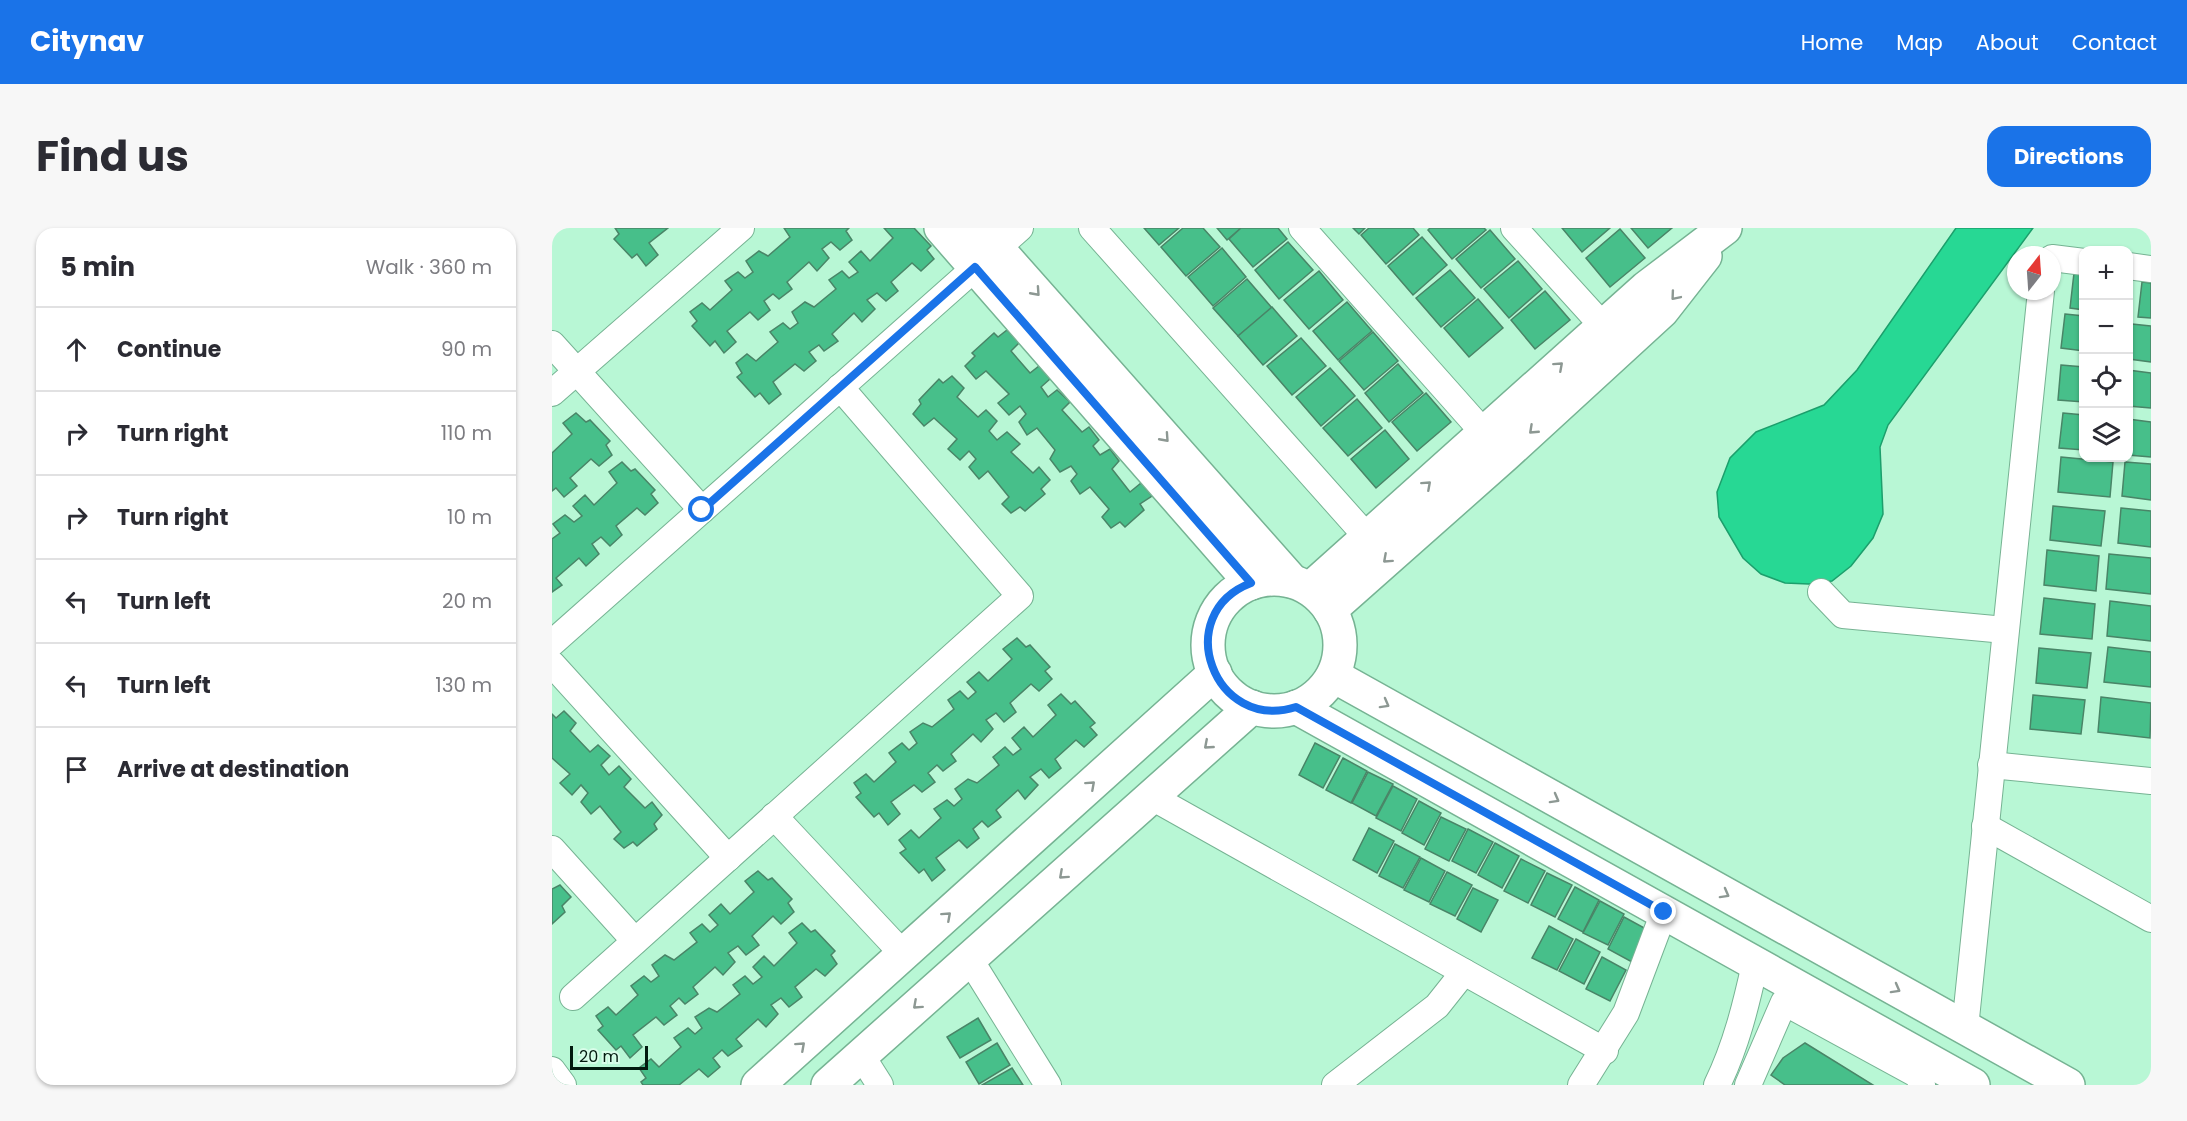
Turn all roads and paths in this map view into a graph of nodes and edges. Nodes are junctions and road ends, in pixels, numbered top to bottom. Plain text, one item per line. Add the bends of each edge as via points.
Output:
1 (741, 228) edge
2 (941, 228) edge
3 (1092, 228) edge
4 (1302, 228) edge
5 (1514, 228) edge
6 (1721, 229) edge
7 (993, 243) edge
8 (2061, 259) edge
9 (2079, 261) edge
10 (2133, 267) edge
11 (2151, 269) edge
12 (2040, 300) edge
13 (1603, 326) junction
14 (552, 344) edge
15 (576, 371) junction
16 (840, 387) junction
17 (552, 393) edge
18 (1485, 434) junction
19 (702, 510) junction
20 (1368, 538) junction
21 (1251, 583) junction
22 (1821, 592) dead end
23 (1311, 593) junction
24 (2005, 630) junction
25 (552, 644) edge
26 (552, 664) edge
27 (1215, 673) junction
28 (1334, 676) junction
29 (1252, 706) junction
30 (1296, 707) junction
31 (1991, 765) junction
32 (2151, 781) edge
33 (1150, 796) junction
34 (774, 816) junction
35 (1984, 826) junction
36 (552, 849) edge
37 (728, 858) junction
38 (1664, 912) junction
39 (2151, 919) edge
40 (635, 941) junction
41 (904, 955) junction
42 (969, 958) junction
43 (1755, 964) junction
44 (1464, 972) junction
45 (573, 997) dead end
46 (1965, 1028) junction
47 (1605, 1051) junction
48 (861, 1055) junction
49 (552, 1070) edge
50 (1927, 1080) edge
51 (563, 1085) edge
52 (758, 1085) edge
53 (828, 1085) edge
54 (879, 1085) edge
55 (1048, 1085) edge
56 (1335, 1085) edge
57 (1581, 1085) edge
58 (1717, 1085) edge
59 (1748, 1085) edge
60 (1973, 1085) edge
61 (2068, 1085) edge

1 - 15 street
2 - 7 street
3 - 20 street
4 - 18 street
5 - 13 street
6 - 13 street
6 -> 23 street via 1690,278 1662,311 1505,455
7 - 16 street
7 - 21 street
7 -> 23 street
8 - 9 street
10 - 11 street
12 - 24 street
18 -> 13 street
14 - 15 street
15 - 17 street
15 - 19 street
16 - 19 street
16 - 34 street via 1020,596
20 -> 18 street
19 - 25 street
20 - 23 street
21 - 23 street via 1273,579
21 - 27 street via 1223,601 1211,621 1207,643
22 - 24 street via 1843,615
23 - 28 street via 1340,634 1340,656
24 - 31 street
26 - 37 street
27 - 29 street via 1230,694
41 -> 27 street
28 - 30 street via 1321,693
28 -> 46 street
29 - 30 street via 1283,711
29 -> 33 street
30 - 38 street
31 - 32 street
31 - 35 street
33 -> 42 street
33 - 44 street
34 - 37 street
34 - 41 street
35 - 39 street
35 - 46 street
36 - 40 street
37 - 40 street
38 - 43 street
38 - 47 street via 1626,1013
40 - 45 street
52 -> 41 street
42 -> 48 street
42 - 55 street
43 - 50 street
43 - 58 street via 1741,1022
44 - 47 street
44 - 56 street via 1437,1006
46 - 61 street
47 - 57 street
48 - 53 street
48 - 54 street
49 - 51 street
50 - 59 street via 1784,1002
50 - 60 street

